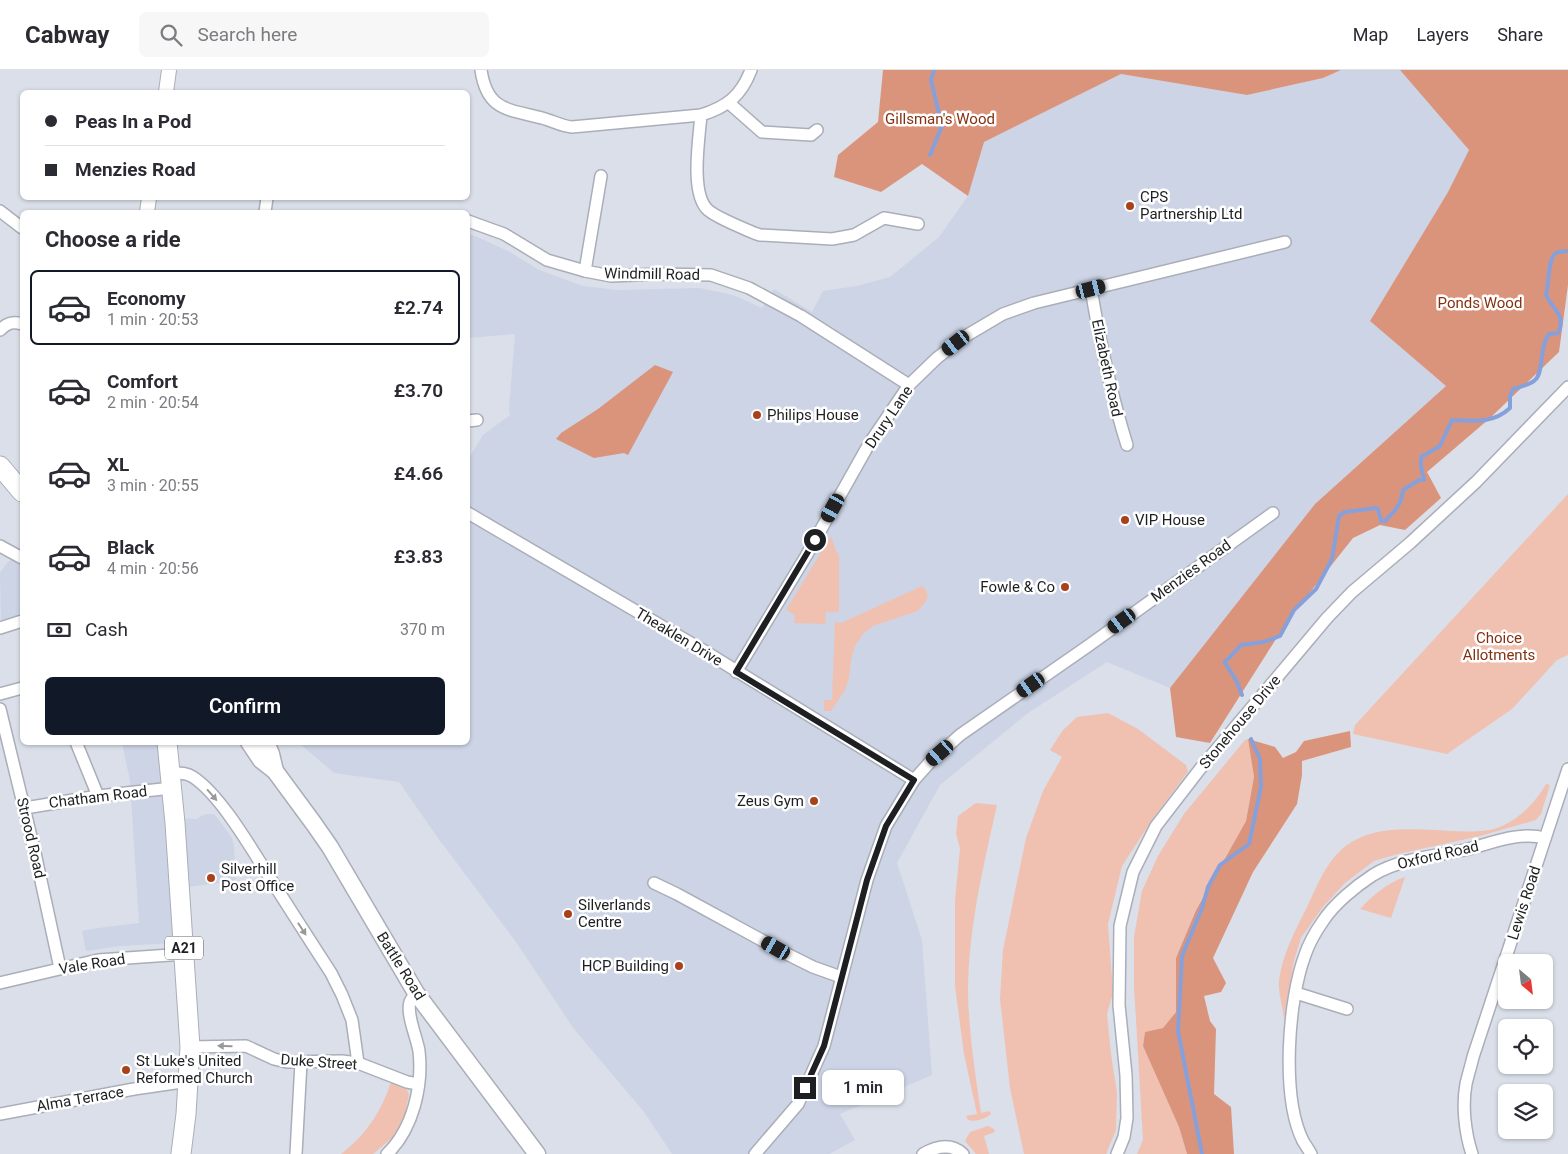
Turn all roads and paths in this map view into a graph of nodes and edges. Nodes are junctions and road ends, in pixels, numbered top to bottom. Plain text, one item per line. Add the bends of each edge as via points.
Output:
1 (169, 70) edge
2 (480, 70) edge
3 (751, 70) edge
4 (166, 90) edge
5 (729, 103) junction
6 (700, 115) junction
7 (817, 130) dead end
8 (601, 176) dead end
9 (0, 211) edge
10 (470, 222) edge
11 (918, 224) dead end
12 (20, 226) edge
13 (1285, 242) dead end
14 (585, 272) junction
15 (1091, 289) junction
16 (20, 323) edge
17 (0, 330) edge
18 (909, 384) junction
19 (1568, 387) edge
20 (1127, 445) dead end
21 (0, 466) edge
22 (20, 490) edge
23 (1273, 513) dead end
24 (470, 514) edge
25 (0, 546) edge
26 (20, 557) edge
27 (20, 622) edge
28 (0, 628) edge
29 (736, 672) junction
30 (20, 689) edge
31 (0, 694) edge
32 (0, 709) edge
33 (77, 745) edge
34 (167, 745) edge
35 (251, 745) edge
36 (267, 745) edge
37 (1568, 769) edge
38 (275, 771) junction
39 (914, 780) junction
40 (171, 781) junction
41 (98, 796) junction
42 (24, 808) junction
43 (1545, 838) junction
44 (654, 883) dead end
45 (185, 954) junction
46 (60, 968) junction
47 (841, 976) junction
48 (0, 983) edge
49 (416, 993) junction
50 (1296, 993) junction
51 (1347, 1009) dead end
52 (190, 1047) junction
53 (301, 1062) junction
54 (358, 1063) junction
55 (189, 1081) junction
56 (418, 1084) junction
57 (0, 1114) edge
58 (181, 1154) edge
59 (296, 1154) edge
60 (387, 1154) edge
61 (537, 1154) edge
62 (755, 1154) edge
63 (923, 1154) edge
64 (963, 1154) edge
65 (1117, 1154) edge
66 (1311, 1154) edge
67 (1472, 1154) edge

1 - 4 street
2 - 6 street via 488,94 497,103 508,110 561,126
3 - 5 street
5 - 6 street
5 - 7 street via 762,132 810,135
6 - 11 street via 698,192 703,205 718,216 760,235 832,239 854,235 884,218
8 - 14 street
9 - 12 street
10 - 14 street, Windmill Road via 504,234 547,260
13 - 15 street, Drury Lane
14 - 18 street, Windmill Road via 611,276 711,275 749,288 801,316
15 - 18 street, Drury Lane via 1003,314 964,337
15 - 20 street, Elizabeth Road via 1101,346
16 - 17 street via 10,323
18 - 29 street, Drury Lane via 869,444
19 - 65 street, Stonehouse Drive via 1476,482 1327,618 1156,826 1133,872 1120,926 1119,1005 1127,1118
21 - 22 highway
23 - 39 street, Menzies Road via 960,735
24 - 29 street, Theaklen Drive
25 - 26 street
27 - 28 street
29 - 39 street, Theaklen Drive
30 - 31 street
32 - 42 street, Strood Road
33 - 41 street
34 - 40 highway, A21
35 - 38 main road, Battle Road via 261,760
36 - 38 main road, Battle Road
37 - 43 street, Lewis Road
38 - 49 main road, Battle Road via 330,847
39 - 47 street, Menzies Road via 886,826 867,880
40 - 41 street, Chatham Road
40 - 45 highway, A21
40 -> 54 street, Chatham Road via 182,773 192,776 223,808 245,839 331,973 352,1020
41 - 42 street, Chatham Road
42 - 46 street, Strood Road
43 - 50 street, Oxford Road via 1532,834 1516,837 1411,860 1373,875 1331,910 1323,921 1305,955
43 - 67 street, Lewis Road via 1466,1085 1464,1114
44 - 47 street via 789,956
45 - 46 street, Vale Road via 98,960
45 - 52 highway, A21
46 - 48 street, Vale Road
47 - 62 street, Menzies Road via 824,1046 798,1104
49 - 56 street via 410,1001 409,1010 419,1050
49 - 61 main road, Battle Road
50 - 51 street
50 - 66 street, Oxford Road via 1290,1027 1292,1098 1303,1141
53 -> 52 street, Duke Street via 274,1059 246,1046
52 - 55 highway, A21
53 - 54 street, Duke Street
53 - 59 street
54 - 56 street, Duke Street
55 - 57 street, Alma Terrace
55 - 58 highway, A21
56 - 60 street via 406,1130
63 - 64 street via 950,1147

